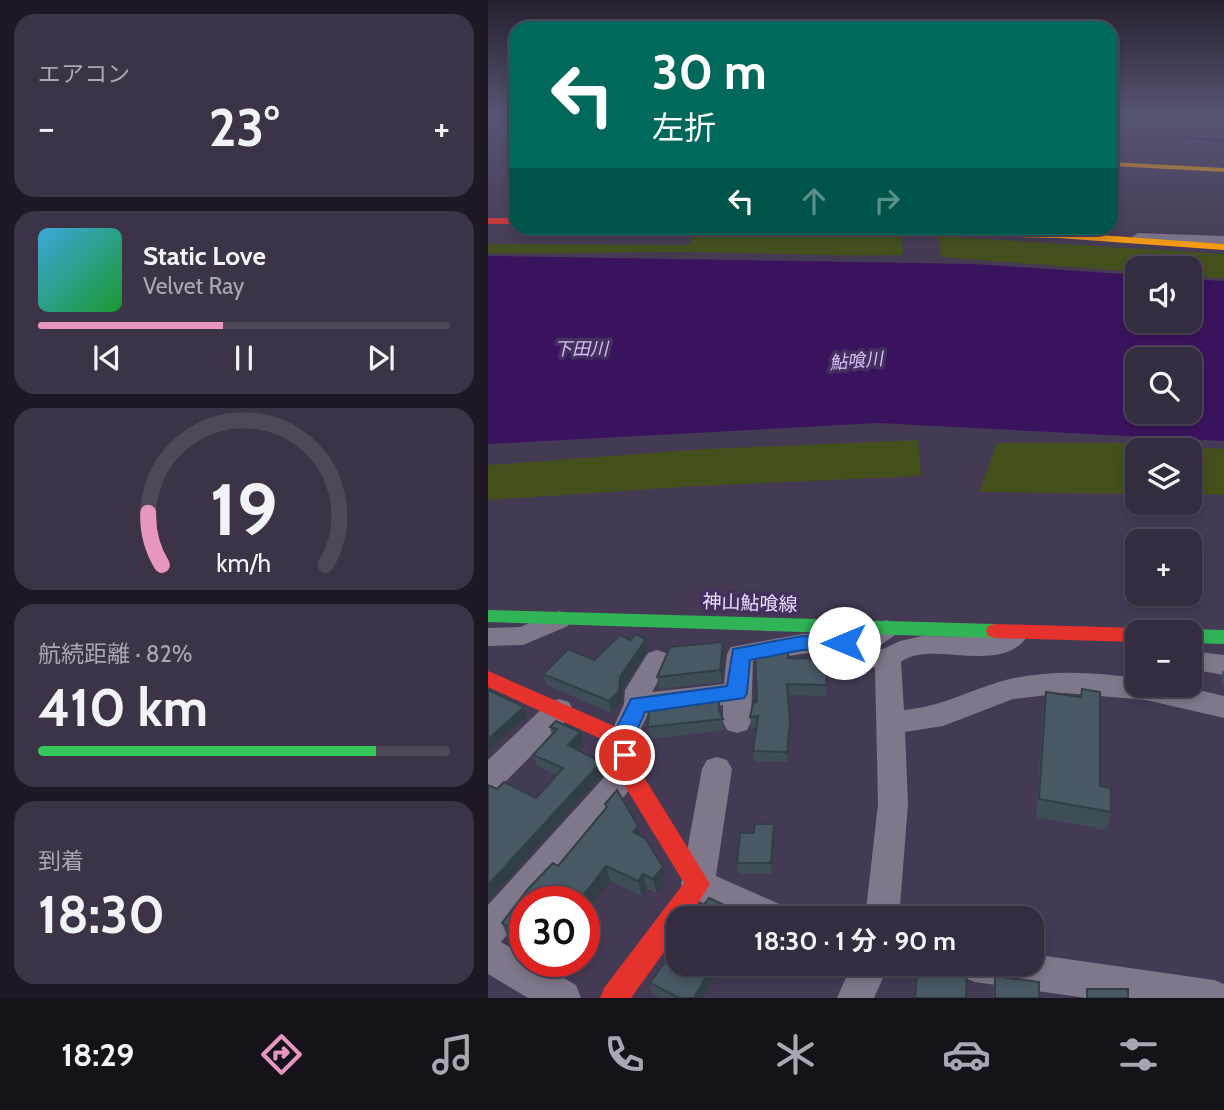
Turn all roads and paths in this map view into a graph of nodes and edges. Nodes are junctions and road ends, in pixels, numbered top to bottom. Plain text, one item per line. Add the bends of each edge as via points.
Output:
1 (1118, 164) edge
2 (1224, 170) edge
3 (488, 221) edge
4 (509, 221) edge
5 (1072, 235) edge
6 (1128, 239) junction
7 (1224, 240) edge
8 (1224, 247) edge
9 (488, 616) edge
10 (563, 618) junction
11 (886, 629) junction
12 (1016, 634) junction
13 (1202, 636) edge
14 (488, 637) edge
15 (1125, 637) edge
16 (1224, 637) edge
17 (819, 656) edge
18 (888, 659) junction
19 (657, 660) dead end
20 (1202, 662) edge
21 (1224, 665) edge
22 (488, 678) edge
23 (737, 693) junction
24 (638, 705) junction
25 (1224, 707) edge
26 (559, 710) junction
27 (737, 722) dead end
28 (891, 722) junction
29 (622, 739) junction
30 (717, 769) dead end
31 (628, 771) junction
32 (488, 779) edge
33 (698, 884) junction
34 (746, 906) edge
35 (883, 906) edge
36 (488, 930) edge
37 (488, 954) edge
38 (1044, 974) edge
39 (865, 976) edge
40 (563, 998) edge
41 (614, 998) edge
42 (855, 998) edge
43 (1214, 998) edge

1 - 2 main road
3 - 4 main road
5 - 6 main road
6 - 7 street
6 - 8 main road
9 - 10 main road, 神山鮎喰線
10 - 11 main road, 神山鮎喰線
10 - 14 street via 523,636
11 - 12 main road, 神山鮎喰線
11 - 23 street via 865,643 802,643 740,654
12 - 15 main road, 神山鮎喰線
12 - 18 street via 991,646 925,646 893,653
13 - 16 main road
17 - 18 street
18 - 28 street
19 - 24 street via 639,690
20 - 21 street
22 - 26 main road
23 - 24 street
23 - 27 street
24 - 29 street
25 - 28 street via 1137,689 1061,683 1012,689 944,715
26 - 29 main road
26 - 32 street
28 - 35 street via 893,804
29 - 31 main road
30 - 33 street
31 - 33 main road
31 - 36 street
33 - 34 street
33 - 41 main road
37 - 40 street
38 - 43 street
39 - 42 street

